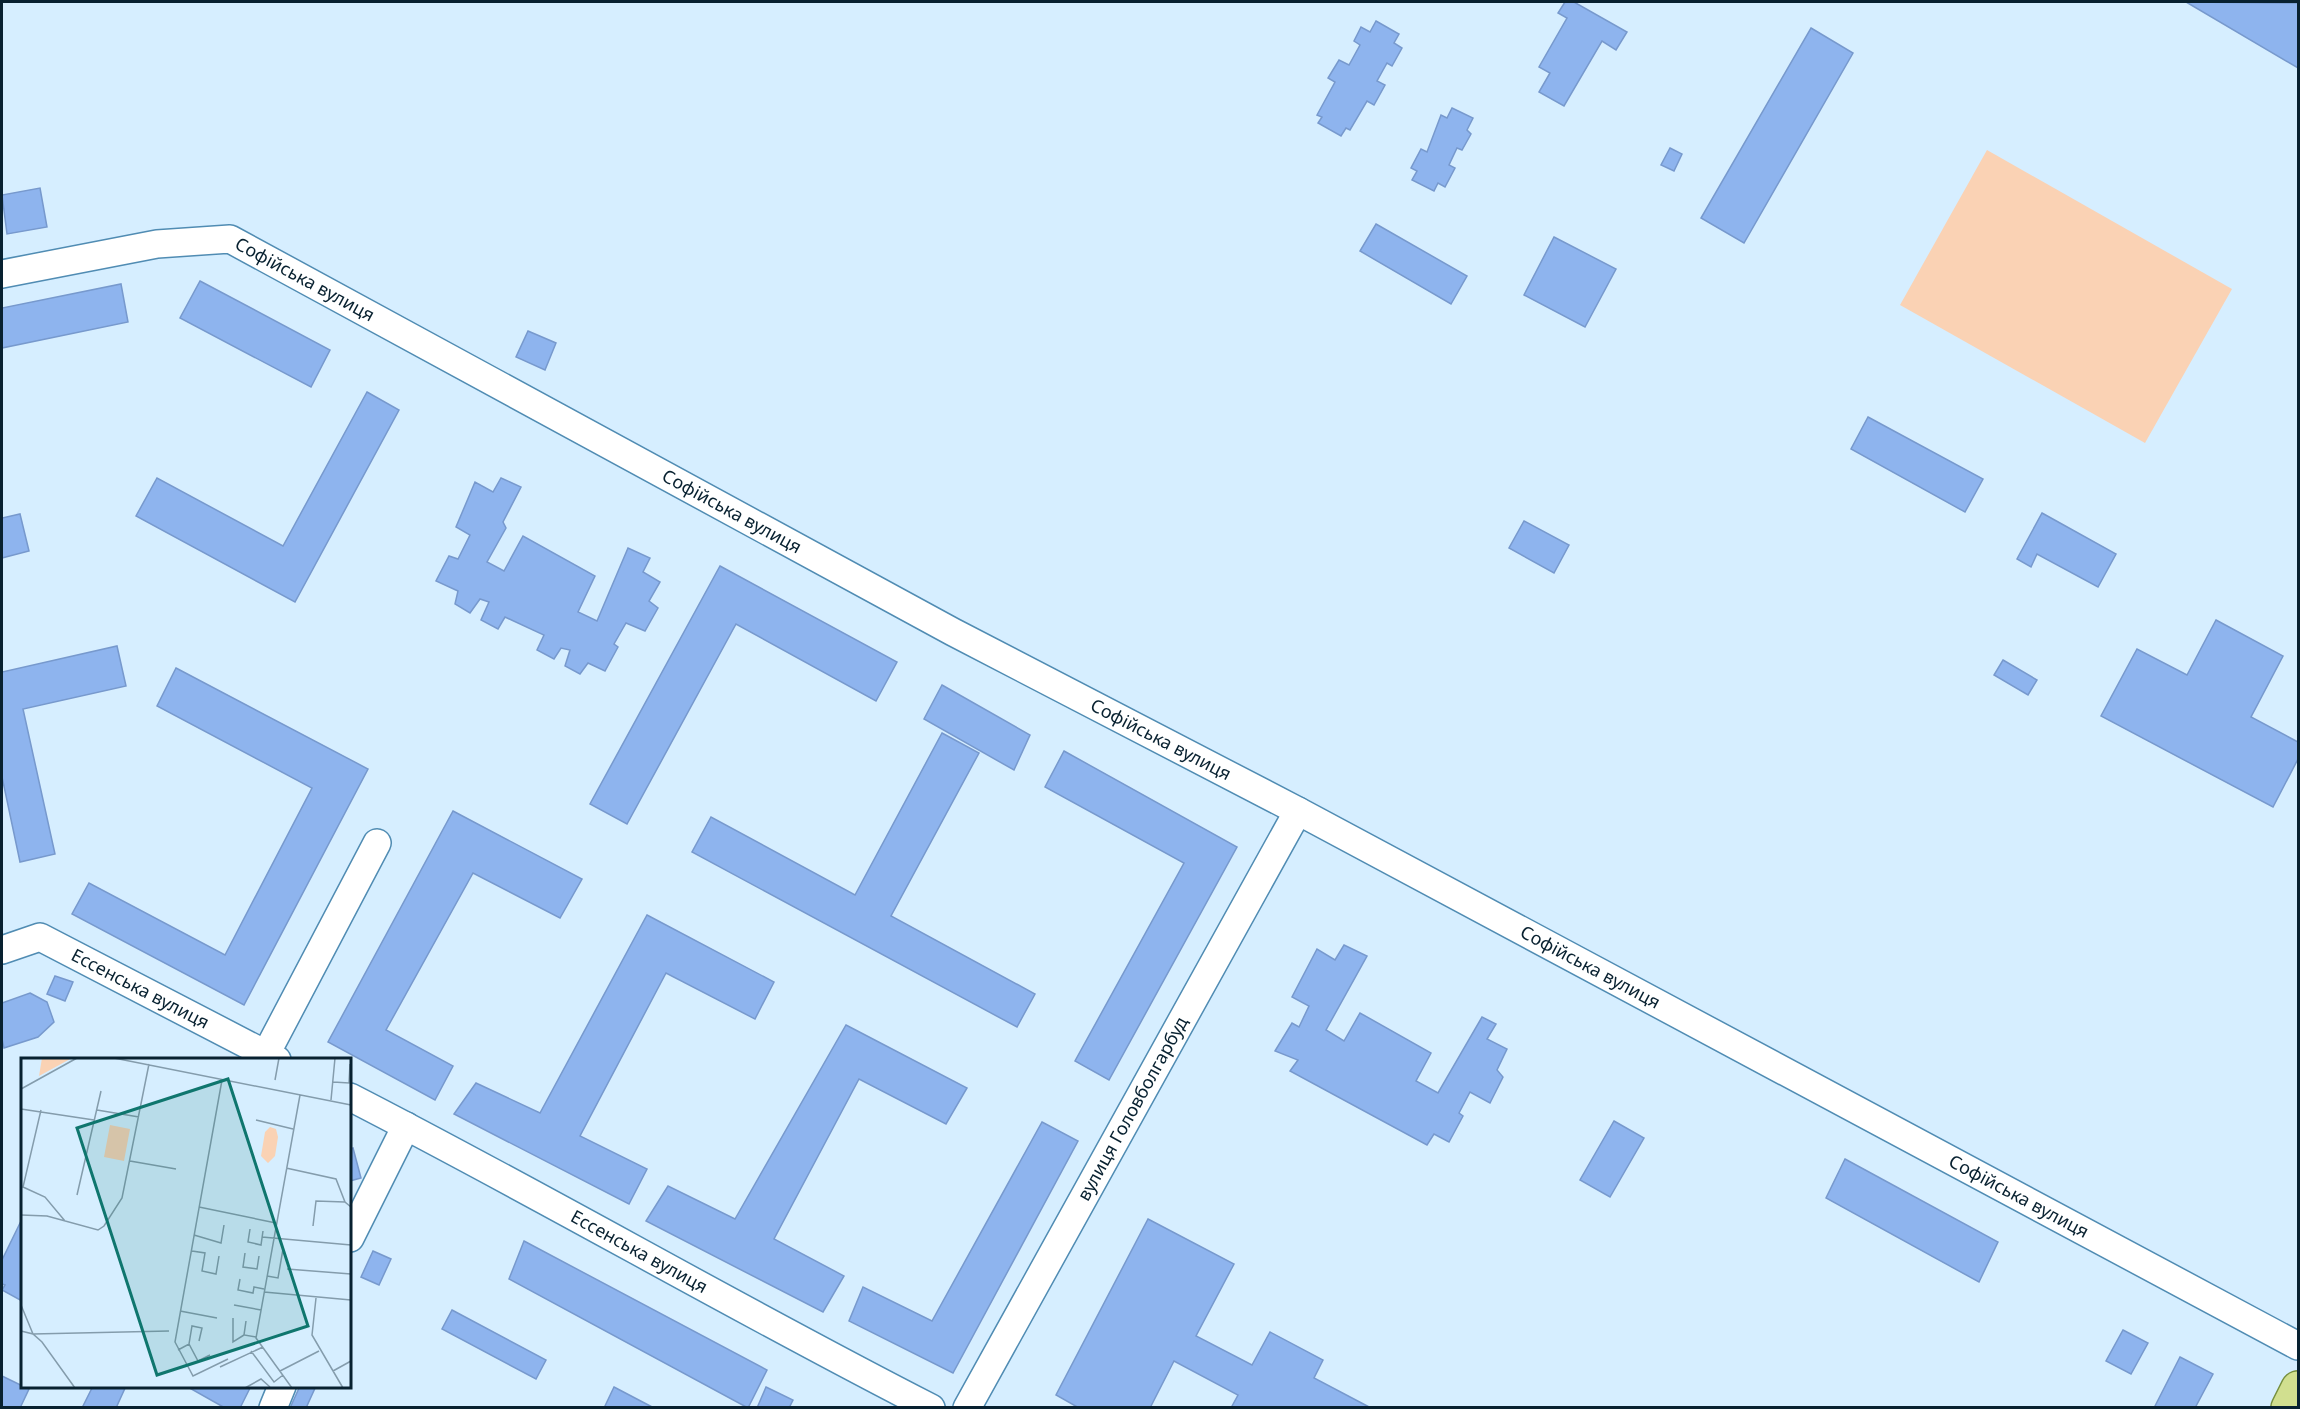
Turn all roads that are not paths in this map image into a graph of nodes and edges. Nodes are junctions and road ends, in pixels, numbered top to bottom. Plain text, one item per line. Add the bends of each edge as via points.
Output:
1 (2, 274) edge
2 (1298, 811) junction
3 (377, 843) dead end
4 (2, 950) edge
5 (271, 1057) edge
6 (351, 1098) edge
7 (406, 1126) junction
8 (351, 1236) edge
9 (2298, 1346) edge
10 (281, 1388) edge
11 (2298, 1388) edge
12 (273, 1407) edge
13 (931, 1407) edge
14 (967, 1407) edge
15 (2288, 1407) edge

1 - 2 street, Софійська вулиця via 157,244 230,239 952,632
2 - 9 street, Софійська вулиця
2 - 14 street, вулиця Головболгарбуд
3 - 5 street
4 - 5 street, Ессенська вулиця via 40,937
6 - 7 street, Ессенська вулиця
7 - 8 street
7 - 13 street, Ессенська вулиця via 825,1354
10 - 12 street
11 - 15 main road

